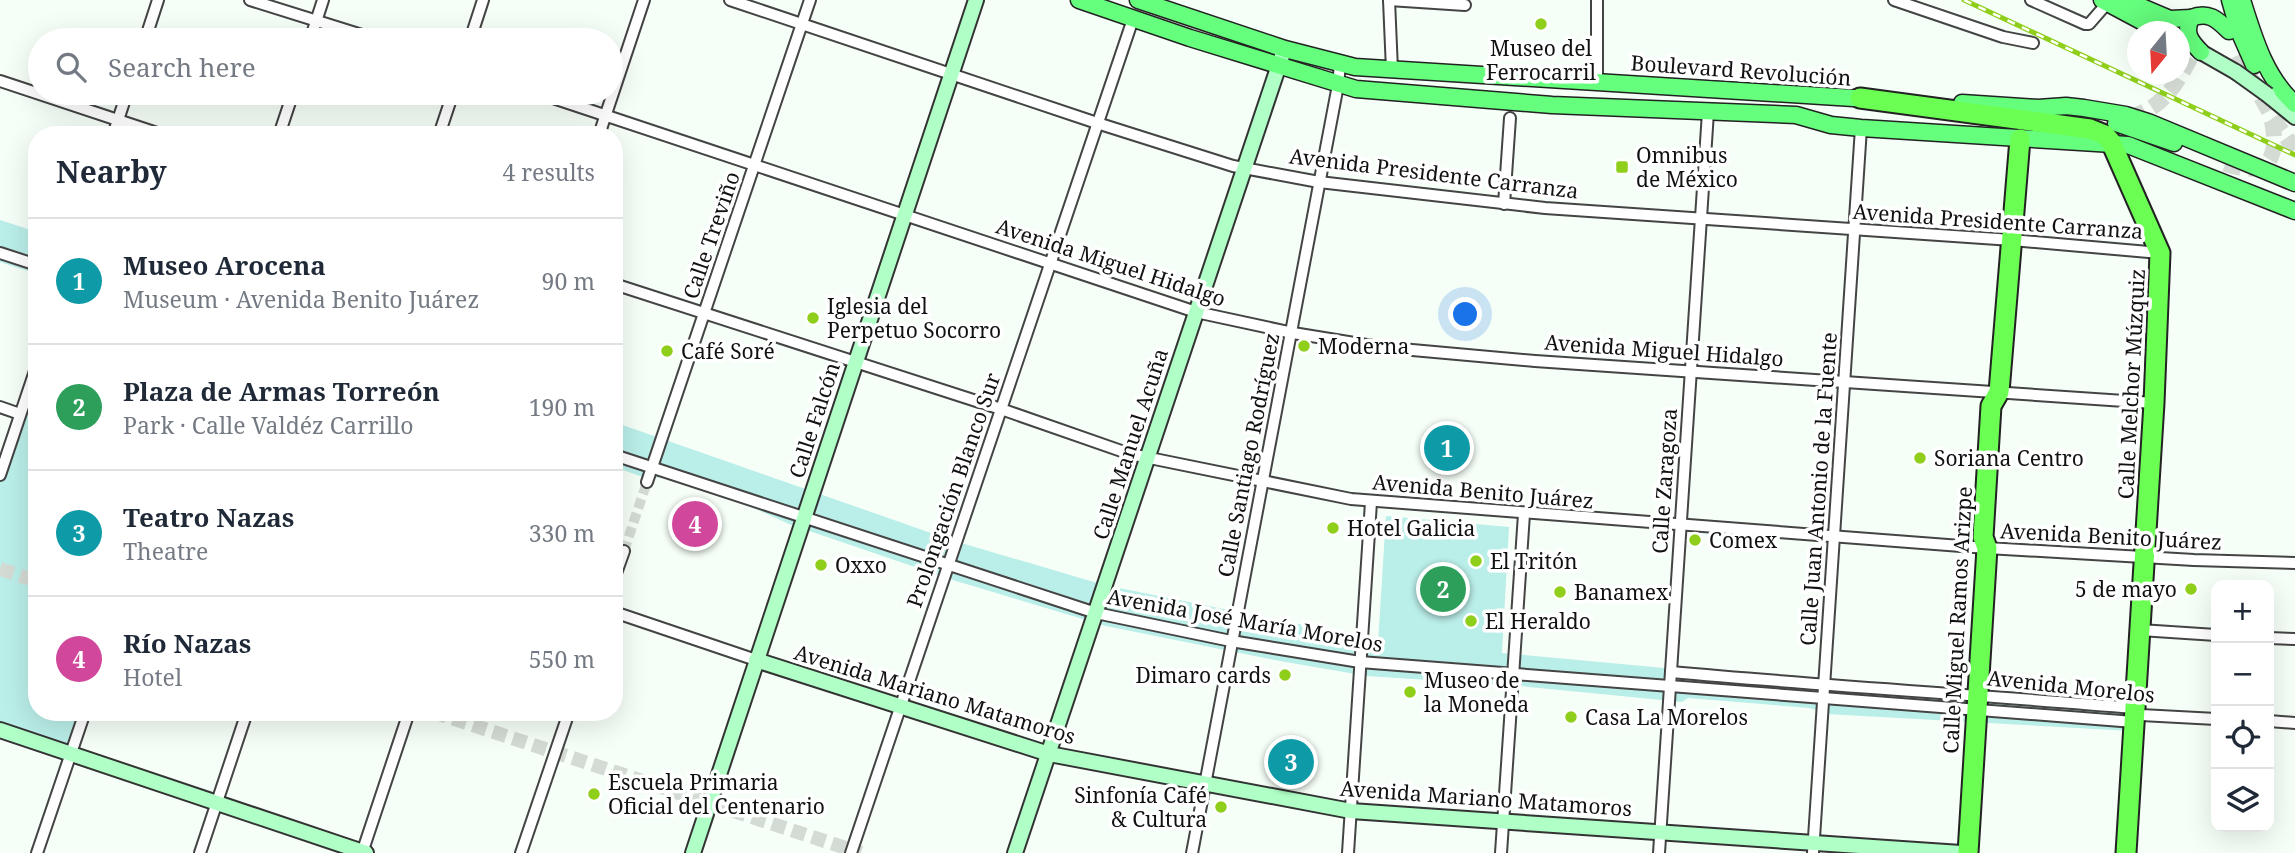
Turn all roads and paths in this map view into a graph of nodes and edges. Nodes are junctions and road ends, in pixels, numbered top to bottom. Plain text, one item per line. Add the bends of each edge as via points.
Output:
1 (158, 0) edge
2 (250, 0) edge
3 (323, 0) edge
4 (483, 0) edge
5 (644, 0) edge
6 (730, 0) edge
7 (810, 0) edge
8 (976, 0) edge
9 (1079, 0) edge
10 (1138, 0) edge
11 (1390, 0) edge
12 (1597, 0) edge
13 (1894, 0) edge
14 (2031, 0) edge
15 (2125, 0) edge
16 (2230, 0) edge
17 (2242, 0) edge
18 (2107, 1) edge
19 (1465, 5) dead end
20 (2207, 8) edge
21 (1133, 19) junction
22 (316, 21) junction
23 (2142, 21) edge
24 (802, 24) junction
25 (149, 28) edge
26 (314, 28) edge
27 (339, 28) edge
28 (474, 28) edge
29 (2229, 31) junction
30 (2033, 43) dead end
31 (2190, 44) edge
32 (2199, 47) junction
33 (1285, 48) junction
34 (2238, 55) tunnel mouth
35 (623, 64) edge
36 (1340, 64) junction
37 (1279, 66) junction
38 (2255, 68) dead end
39 (1392, 70) junction
40 (950, 74) junction
41 (0, 81) edge
42 (1597, 82) junction
43 (1338, 85) junction
44 (28, 90) edge
45 (2285, 97) edge
46 (1860, 99) junction
47 (73, 105) edge
48 (123, 105) edge
49 (289, 105) edge
50 (449, 105) edge
51 (573, 105) edge
52 (610, 105) edge
53 (2038, 108) junction
54 (1708, 112) junction
55 (606, 116) junction
56 (1796, 116) junction
57 (2295, 117) edge
58 (1510, 118) dead end
59 (118, 120) junction
60 (1097, 123) junction
61 (116, 126) edge
62 (136, 126) edge
63 (282, 126) edge
64 (442, 126) edge
65 (602, 126) edge
66 (1861, 128) junction
67 (2046, 132) dead end
68 (2020, 139) junction
69 (2111, 142) junction
70 (2225, 164) tunnel mouth
71 (755, 166) junction
72 (1245, 168) junction
73 (1319, 182) junction
74 (2295, 183) edge
75 (1504, 204) junction
76 (2295, 211) edge
77 (904, 215) junction
78 (1701, 218) junction
79 (1854, 230) junction
80 (2012, 240) junction
81 (0, 253) edge
82 (2160, 253) junction
83 (28, 262) edge
84 (1050, 264) junction
85 (623, 287) edge
86 (1196, 312) junction
87 (705, 314) junction
88 (1293, 333) junction
89 (854, 363) junction
90 (1691, 371) junction
91 (1844, 382) junction
92 (28, 391) edge
93 (1998, 392) junction
94 (2154, 403) junction
95 (0, 408) edge
96 (1001, 409) junction
97 (20, 414) junction
98 (623, 458) edge
99 (1148, 458) junction
100 (653, 467) junction
101 (0, 475) edge
102 (1263, 481) junction
103 (647, 482) tunnel mouth
104 (1371, 502) junction
105 (1524, 514) junction
106 (804, 517) junction
107 (1681, 525) junction
108 (1834, 537) junction
109 (1987, 548) junction
110 (2144, 557) junction
111 (2295, 563) edge
112 (948, 566) junction
113 (1096, 613) junction
114 (623, 615) edge
115 (2140, 630) junction
116 (2211, 635) edge
117 (2274, 638) edge
118 (2295, 639) edge
119 (1231, 641) junction
120 (757, 660) junction
121 (1360, 663) junction
122 (1671, 672) junction
123 (1513, 675) junction
124 (1670, 685) junction
125 (1824, 692) junction
126 (1977, 702) junction
127 (900, 708) junction
128 (2137, 715) junction
129 (2211, 719) edge
130 (82, 721) edge
131 (244, 721) edge
132 (406, 721) edge
133 (566, 721) edge
134 (2274, 721) edge
135 (2295, 723) edge
136 (0, 730) edge
137 (71, 754) junction
138 (1049, 754) junction
139 (1205, 784) junction
140 (216, 803) junction
141 (1350, 811) junction
142 (1503, 823) junction
143 (1660, 831) junction
144 (1813, 848) edge
145 (37, 853) edge
146 (200, 853) edge
147 (364, 853) edge
148 (521, 853) edge
149 (693, 853) edge
150 (851, 853) edge
151 (1015, 853) edge
152 (1192, 853) edge
153 (1348, 853) edge
154 (1501, 853) edge
155 (1659, 853) edge
156 (1961, 853) edge
157 (1968, 853) edge
158 (2126, 853) edge

1 - 25 street
2 - 22 street
3 - 22 street
4 - 28 street
5 - 35 street
6 - 24 street, Avenida Presidente Carranza
7 - 24 street, Calle Treviño
8 - 40 street, Calle Falcón
9 - 21 main road
10 - 33 main road, Boulevard Revolución
11 - 19 street
11 - 39 street
12 - 42 street
13 - 30 street
14 - 18 street via 2085,24
15 - 20 main road via 2170,19
16 - 38 main road
17 - 45 main road via 2261,57
18 - 23 main road
20 - 29 main road
20 - 29 main road via 2209,16
20 - 32 main road via 2187,30
21 - 37 main road
21 - 60 street, Prolongación Blanco Sur
22 - 26 street
22 - 27 street
24 - 40 street, Avenida Presidente Carranza
24 - 71 street, Calle Treviño
29 - 34 main road
31 - 32 main road
32 - 45 street, bridge
33 - 36 main road, Boulevard Revolución
33 - 37 street, Calle Manuel Acuña
36 - 39 main road, Boulevard Revolución
36 - 43 street, Calle Santiago Rodríguez
37 - 43 main road
37 - 72 street, Calle Manuel Acuña
39 - 42 main road, Boulevard Revolución
40 - 60 street, Avenida Presidente Carranza
40 - 77 street, Calle Falcón
41 - 44 street
42 - 46 main road, Boulevard Revolución
43 - 54 main road via 1552,105
43 - 73 street, Calle Santiago Rodríguez
45 - 57 street
46 - 53 main road, Boulevard Revolución
46 - 69 highway via 2090,129
47 - 59 street
48 - 59 street
49 - 63 street
50 - 64 street
51 - 55 street, Avenida Miguel Hidalgo
52 - 55 street
53 - 70 main road via 2127,126
53 - 74 main road, Boulevard Revolución via 2066,106 2126,115
54 - 56 main road
54 - 78 street, Calle Zaragoza
55 - 65 street
55 - 71 street, Avenida Miguel Hidalgo
56 - 66 main road
56 - 67 main road
58 - 75 street
59 - 61 street
59 - 62 street
60 - 72 street, Avenida Presidente Carranza
60 - 84 street, Prolongación Blanco Sur
66 - 68 main road
66 - 79 street, Calle Juan Antonio de la Fuente
68 - 69 main road
68 - 80 highway, Calle Miguel Ramos Arizpe
69 - 76 main road via 2143,149
69 - 82 highway, Calle Melchor Múzquiz
71 - 77 street, Avenida Miguel Hidalgo
71 - 87 street, Calle Treviño
72 - 73 street, Avenida Presidente Carranza
72 - 86 street, Calle Manuel Acuña
73 - 75 street, Avenida Presidente Carranza
73 - 88 street, Calle Santiago Rodríguez
75 - 78 street, Avenida Presidente Carranza
77 - 84 street, Avenida Miguel Hidalgo
77 - 89 street, Calle Falcón
78 - 79 street, Avenida Presidente Carranza
78 - 90 street, Calle Zaragoza
79 - 80 street, Avenida Presidente Carranza
79 - 91 street, Calle Juan Antonio de la Fuente
80 - 82 street, Avenida Presidente Carranza
80 - 93 highway, Calle Miguel Ramos Arizpe
81 - 83 street
82 - 94 highway, Calle Melchor Múzquiz
84 - 86 street, Avenida Miguel Hidalgo
84 - 96 street, Prolongación Blanco Sur
85 - 87 street, Avenida Benito Juárez
86 - 88 street, Avenida Miguel Hidalgo
86 - 99 street, Calle Manuel Acuña
87 - 89 street, Avenida Benito Juárez
87 - 100 street, Calle Treviño
88 - 90 street, Avenida Miguel Hidalgo via 1379,347
88 - 102 street, Calle Santiago Rodríguez
89 - 96 street, Avenida Benito Juárez
89 - 106 street, Calle Falcón
90 - 91 street, Avenida Miguel Hidalgo
90 - 107 street, Calle Zaragoza
91 - 93 street, Avenida Miguel Hidalgo
91 - 108 street, Calle Juan Antonio de la Fuente
92 - 97 street
93 - 94 street, Avenida Miguel Hidalgo
93 - 109 highway, Calle Miguel Ramos Arizpe via 1991,406 1983,537
94 - 110 highway, Calle Melchor Múzquiz
95 - 97 street
96 - 99 street, Avenida Benito Juárez
96 - 112 street, Prolongación Blanco Sur
97 - 101 street
98 - 100 street, Avenida José María Morelos
99 - 102 street, Avenida Benito Juárez
99 - 113 street, Calle Manuel Acuña
100 - 103 street, Calle Treviño
100 - 106 street, Avenida José María Morelos
102 - 104 street, Avenida Benito Juárez
102 - 119 street, Calle Santiago Rodríguez
104 - 105 street, Avenida Benito Juárez
104 - 121 street
105 - 107 street, Avenida Benito Juárez
105 - 123 street
106 - 112 street, Avenida José María Morelos
106 - 120 street, Calle Falcón
107 - 108 street, Avenida Benito Juárez
107 - 122 street, Calle Zaragoza
108 - 109 street, Avenida Benito Juárez
108 - 125 street, Calle Juan Antonio de la Fuente
109 - 110 street, Avenida Benito Juárez
109 - 126 highway, Calle Miguel Ramos Arizpe
110 - 111 street, Avenida Benito Juárez
110 - 115 highway, Calle Melchor Múzquiz
112 - 113 street, Avenida José María Morelos
112 - 127 street, Prolongación Blanco Sur
113 - 119 street, Avenida José María Morelos
113 - 138 street, Calle Manuel Acuña
114 - 120 street, Avenida Mariano Matamoros
115 - 116 street
115 - 128 highway, Calle Melchor Múzquiz
117 - 118 street
119 - 121 street, Avenida José María Morelos
119 - 139 street, Calle Santiago Rodríguez
120 - 127 street, Avenida Mariano Matamoros
120 - 149 street, Calle Falcón
121 - 123 street, Avenida José María Morelos
121 - 141 street
122 - 124 street, Calle Zaragoza
122 - 125 street, Avenida Morelos
123 - 124 street, Avenida José María Morelos
123 - 142 street
124 - 125 street, Avenida José María Morelos
124 - 143 street, Calle Zaragoza
125 - 126 street, Avenida Morelos
125 - 144 street, Calle Juan Antonio de la Fuente
126 - 128 street
126 - 157 highway, Calle Miguel Ramos Arizpe
127 - 138 street, Avenida Mariano Matamoros
127 - 150 street, Prolongación Blanco Sur
128 - 129 street, Avenida Morelos
128 - 158 highway, Calle Melchor Múzquiz
130 - 137 street
131 - 140 street
132 - 147 street
133 - 148 street
134 - 135 street
136 - 137 street
137 - 140 street
137 - 145 street
138 - 139 street, Avenida Mariano Matamoros
138 - 151 street, Calle Manuel Acuña
139 - 141 street, Avenida Mariano Matamoros
139 - 152 street, Calle Santiago Rodríguez
140 - 146 street
140 - 147 street
141 - 142 street, Avenida Mariano Matamoros
141 - 153 street
142 - 143 street, Avenida Mariano Matamoros
142 - 154 street
143 - 144 street, Avenida Mariano Matamoros
143 - 155 street, Calle Zaragoza
144 - 156 street, Avenida Mariano Matamoros

